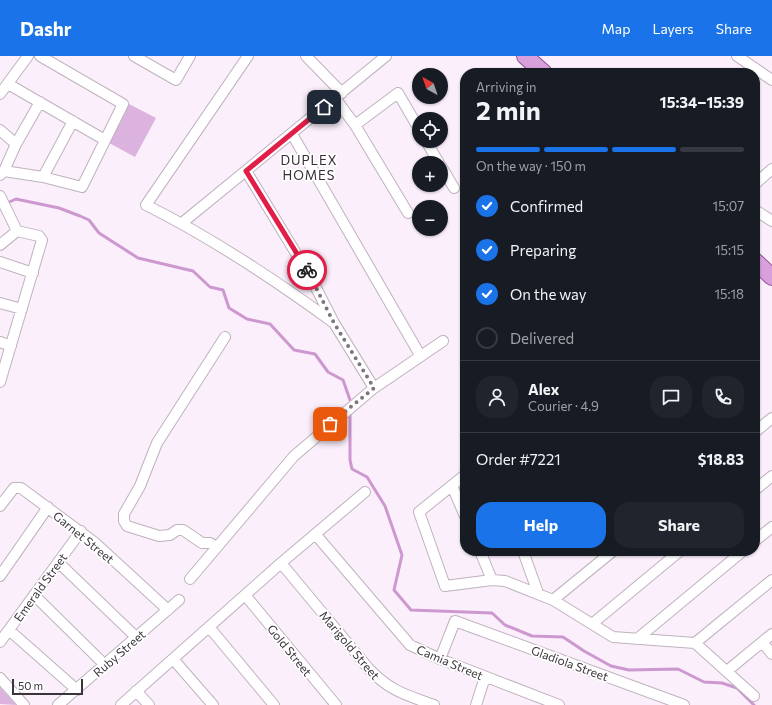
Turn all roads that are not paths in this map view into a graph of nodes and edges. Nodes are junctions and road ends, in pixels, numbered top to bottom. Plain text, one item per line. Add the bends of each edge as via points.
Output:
1 (28, 56) edge
2 (40, 56) edge
3 (134, 56) edge
4 (190, 56) edge
5 (248, 56) edge
6 (306, 56) edge
7 (386, 56) edge
8 (525, 56) edge
9 (737, 56) edge
10 (538, 68) edge
11 (754, 68) edge
12 (760, 72) edge
13 (772, 80) edge
14 (8, 84) junction
15 (0, 94) edge
16 (339, 96) junction
17 (40, 102) junction
18 (412, 117) edge
19 (73, 121) junction
20 (355, 125) junction
21 (0, 130) edge
22 (292, 134) junction
23 (105, 140) junction
24 (16, 144) junction
25 (772, 169) edge
26 (246, 171) junction
27 (2, 173) edge
28 (43, 177) junction
29 (448, 178) edge
30 (760, 180) edge
31 (454, 188) dead end
32 (0, 196) edge
33 (408, 213) dead end
34 (760, 213) edge
35 (772, 221) edge
36 (182, 223) junction
37 (17, 231) junction
38 (0, 245) edge
39 (0, 262) edge
40 (760, 266) edge
41 (34, 273) junction
42 (772, 277) edge
43 (0, 303) edge
44 (22, 309) junction
45 (334, 323) junction
46 (225, 337) dead end
47 (443, 341) dead end
48 (0, 342) edge
49 (12, 346) junction
50 (420, 355) junction
51 (0, 381) edge
52 (374, 388) junction
53 (772, 418) edge
54 (760, 428) edge
55 (772, 476) edge
56 (460, 479) edge
57 (452, 486) junction
58 (760, 486) edge
59 (365, 492) dead end
60 (460, 504) edge
61 (0, 506) edge
62 (48, 507) junction
63 (772, 527) edge
64 (80, 531) junction
65 (316, 535) junction
66 (760, 537) edge
67 (217, 547) junction
68 (482, 556) edge
69 (525, 556) edge
70 (607, 556) edge
71 (674, 556) edge
72 (737, 556) edge
73 (58, 562) junction
74 (281, 563) junction
75 (0, 576) edge
76 (190, 579) dead end
77 (492, 580) junction
78 (772, 580) edge
79 (538, 593) junction
80 (34, 595) junction
81 (245, 595) junction
82 (179, 600) dead end
83 (553, 600) junction
84 (168, 610) junction
85 (592, 624) junction
86 (209, 627) junction
87 (9, 630) junction
88 (772, 634) edge
89 (136, 637) junction
90 (636, 639) junction
91 (0, 642) edge
92 (762, 642) junction
93 (695, 644) junction
94 (772, 654) edge
95 (173, 659) junction
96 (440, 659) junction
97 (105, 665) junction
98 (727, 671) junction
99 (486, 677) junction
100 (0, 678) edge
101 (77, 690) junction
102 (136, 691) junction
103 (754, 696) dead end
104 (24, 705) edge
105 (58, 705) edge
106 (121, 705) edge
107 (149, 705) edge
108 (213, 705) edge
109 (274, 705) edge
110 (336, 705) edge
111 (434, 705) edge
112 (476, 705) edge
113 (559, 705) edge
114 (684, 705) edge

1 - 14 street
2 - 23 street via 123,104
3 - 4 street via 176,80
5 - 36 street via 146,205
6 - 16 street
7 - 16 street
8 - 10 main road
9 - 11 street
12 - 13 street
14 - 15 street
14 - 17 street
16 - 20 street
16 - 22 street
17 - 19 street
17 - 24 street
18 - 20 street via 398,93
19 - 23 street
19 - 28 street
20 - 33 street
21 - 24 street
22 - 26 street
22 - 50 street
23 - 28 street via 82,186
24 - 27 street
25 - 30 street
26 - 36 street
26 - 45 street via 311,278
27 - 28 street
29 - 31 street
32 - 37 street
34 - 35 street
36 - 45 street via 282,285
37 - 38 street
37 - 41 street via 42,238
39 - 41 street
40 - 42 main road
41 - 44 street
43 - 44 street
44 - 49 street
45 - 52 street
46 - 67 street via 157,443 140,486 124,514 127,526 159,536 183,530 202,543 211,543
47 - 50 street
48 - 49 street
49 - 51 street
50 - 52 street
52 - 67 street via 294,456
53 - 54 street
55 - 58 street
56 - 57 street
57 - 60 street
57 - 77 street via 419,512 445,586
59 - 65 street
61 - 62 street, Garnet Street via 16,487
62 - 64 street, Garnet Street
62 - 75 street
63 - 66 street
64 - 73 street, Emerald Street
64 - 84 street, Garnet Street
65 - 74 street
65 - 96 street, Camia Street via 410,645
67 - 76 street
68 - 77 street
69 - 79 street
70 - 83 street
71 - 85 street
72 - 90 street
73 - 80 street, Emerald Street
73 - 89 street
74 - 81 street
74 - 111 street, Marigold Street via 385,685
77 - 79 street via 504,581
78 - 93 street
79 - 83 street
80 - 87 street, Emerald Street
80 - 97 street
81 - 86 street
81 - 110 street, Gold Street
82 - 84 street, Ruby Street
83 - 85 street
84 - 89 street, Ruby Street
85 - 90 street via 613,637
86 - 95 street
86 - 109 street
87 - 91 street, Emerald Street
87 - 101 street
88 - 92 street
89 - 97 street, Ruby Street
90 - 93 street
92 - 94 street
92 - 98 street
93 - 98 street
95 - 102 street
95 - 108 street
96 - 99 street, Camia Street
96 - 114 street, Gladiola Street via 455,621
97 - 101 street, Ruby Street
98 - 103 street
99 - 112 street
99 - 113 street, Camia Street
100 - 104 street
101 - 105 street, Ruby Street
102 - 106 street
102 - 107 street

